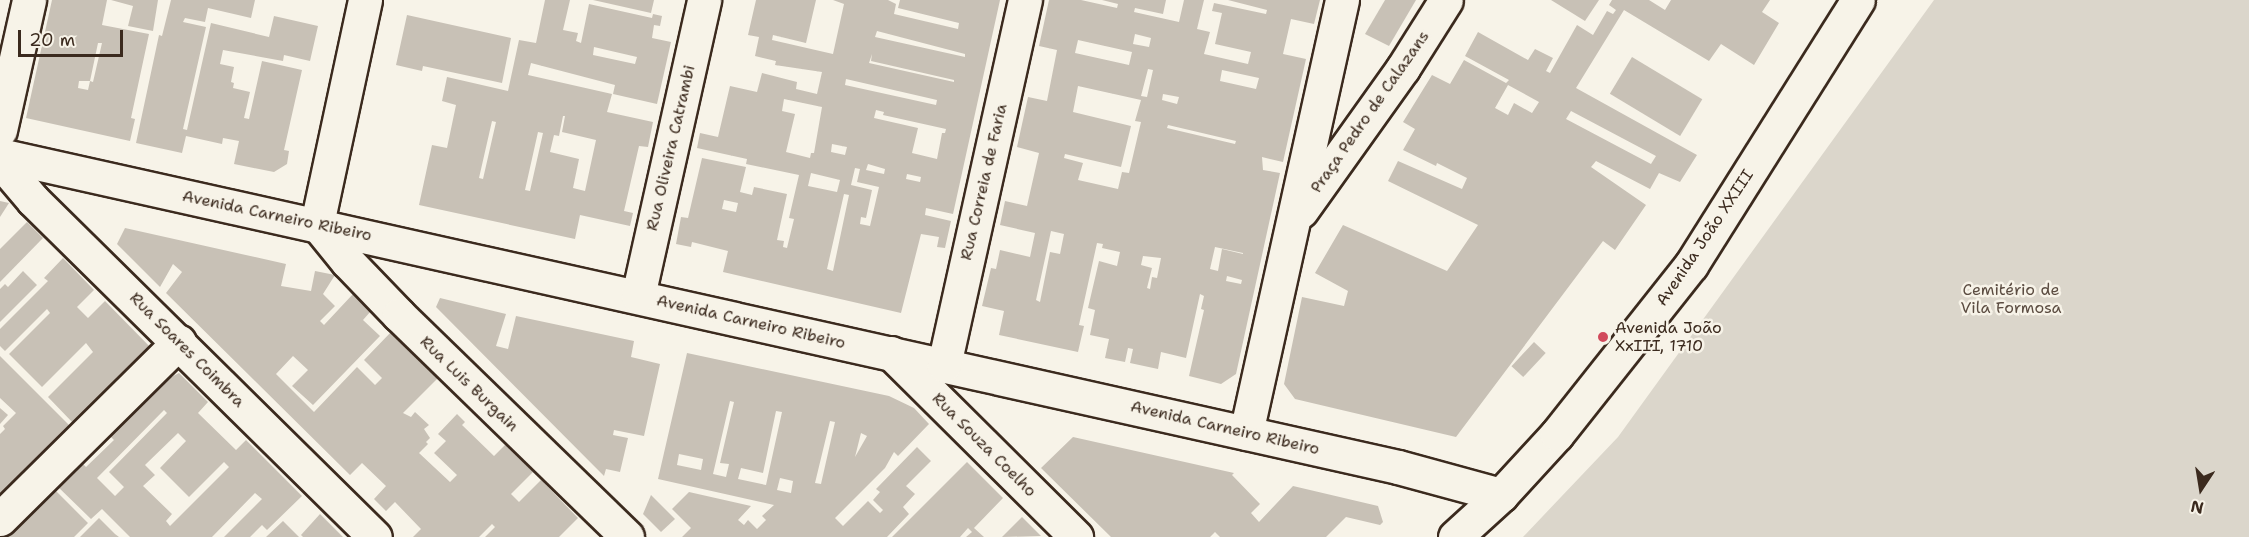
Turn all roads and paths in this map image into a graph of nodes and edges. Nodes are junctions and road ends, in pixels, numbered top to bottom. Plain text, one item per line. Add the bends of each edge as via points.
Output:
1 (29, 0) edge
2 (365, 0) edge
3 (704, 0) edge
4 (1025, 0) edge
5 (1342, 0) edge
6 (1446, 0) edge
7 (1858, 0) edge
8 (0, 130) edge
9 (0, 155) edge
10 (0, 161) edge
11 (1293, 222) junction
12 (317, 224) junction
13 (638, 296) junction
14 (179, 342) junction
15 (891, 353) junction
16 (944, 365) junction
17 (1246, 433) junction
18 (1501, 495) junction
19 (0, 519) edge
20 (375, 537) edge
21 (627, 537) edge
22 (1076, 537) edge
23 (1455, 537) edge

1 - 8 street
2 - 12 street
3 - 13 street, Rua Oliveira Catrambi
4 - 16 street, Rua Correia de Faria
5 - 11 street
6 - 11 street, Praça Pedro de Calazans via 1403,68
7 - 18 street, Avenida João XXIII via 1691,265 1557,434
9 - 12 street, Avenida Carneiro Ribeiro
10 - 14 street, Rua Soares Coimbra via 33,200
11 - 17 street
12 - 13 street, Avenida Carneiro Ribeiro
12 - 21 street, Rua Luis Burgain via 399,315
13 - 15 street, Avenida Carneiro Ribeiro
14 - 19 street
14 - 20 street, Rua Soares Coimbra
15 - 16 street, Avenida Carneiro Ribeiro
15 - 22 street, Rua Souza Coelho
16 - 17 street, Avenida Carneiro Ribeiro
17 - 18 street, Avenida Carneiro Ribeiro
18 - 23 street, Avenida João XXIII

